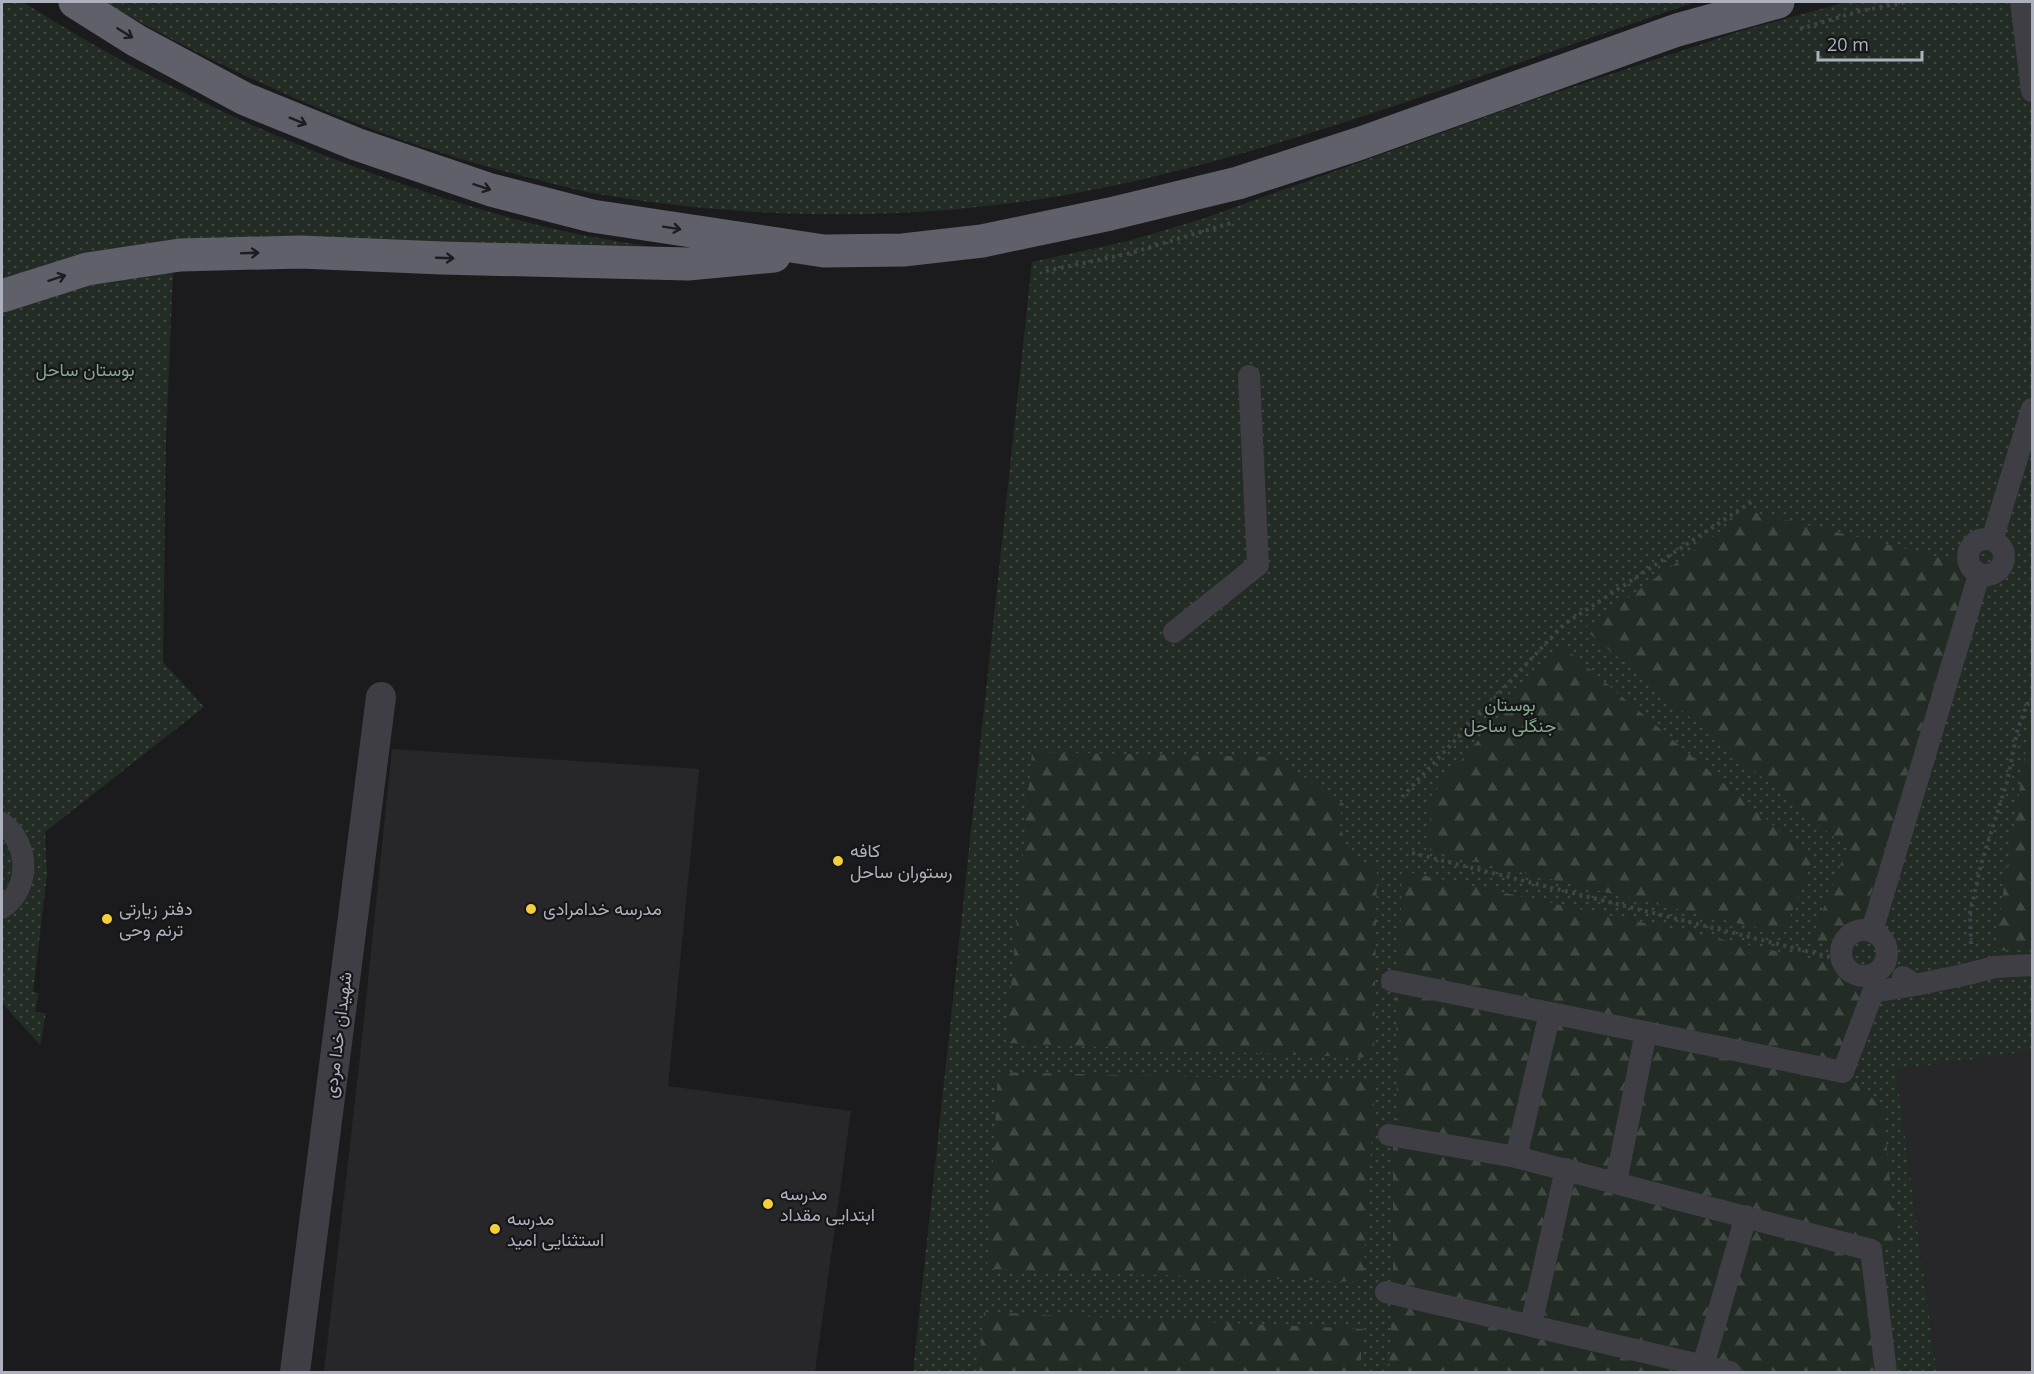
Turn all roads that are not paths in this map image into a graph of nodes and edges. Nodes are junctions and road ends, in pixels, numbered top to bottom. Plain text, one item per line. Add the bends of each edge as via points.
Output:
1 (75, 2) edge
2 (1778, 2) edge
3 (2021, 2) edge
4 (2032, 91) edge
5 (824, 251) junction
6 (2, 296) edge
7 (1249, 376) dead end
8 (2032, 409) edge
9 (1174, 632) dead end
10 (381, 697) dead end
11 (2, 823) edge
12 (2, 908) edge
13 (1872, 931) junction
14 (1884, 965) junction
15 (2032, 965) edge
16 (1392, 981) dead end
17 (1914, 984) junction
18 (1550, 1013) junction
19 (1646, 1032) junction
20 (1389, 1135) dead end
21 (1516, 1157) junction
22 (1566, 1169) junction
23 (1616, 1182) junction
24 (1746, 1216) junction
25 (1386, 1292) dead end
26 (1531, 1325) junction
27 (1670, 1365) edge
28 (1703, 1366) junction
29 (295, 1372) edge
30 (1730, 1372) edge
31 (1886, 1372) edge

1 -> 5 highway via 245,99 356,144 480,186 592,216
2 - 5 highway via 1677,30 1238,183 982,241 903,250
3 - 4 street
6 -> 5 highway via 87,269 180,255 300,252 688,264
7 - 9 street via 1258,565
8 - 13 street via 1992,540 2002,549 2003,563 1994,574 1980,575
10 - 29 street, شهیدان خدا مردی
11 - 12 street via 19,843 24,859 23,877 16,893
13 - 14 street via 1886,945
13 - 14 street via 1858,931 1846,938 1842,960 1851,971 1864,976
14 - 17 street
15 - 17 street, bridge via 1970,964
16 - 18 street
17 - 19 street via 1873,992 1843,1072
18 - 19 street
18 - 21 street
19 - 23 street
20 - 21 street
21 - 22 street
22 - 23 street
22 - 26 street
23 - 24 street
24 - 28 street
24 - 31 street via 1871,1250
25 - 26 street
26 - 27 street
27 - 28 street
28 - 30 street

